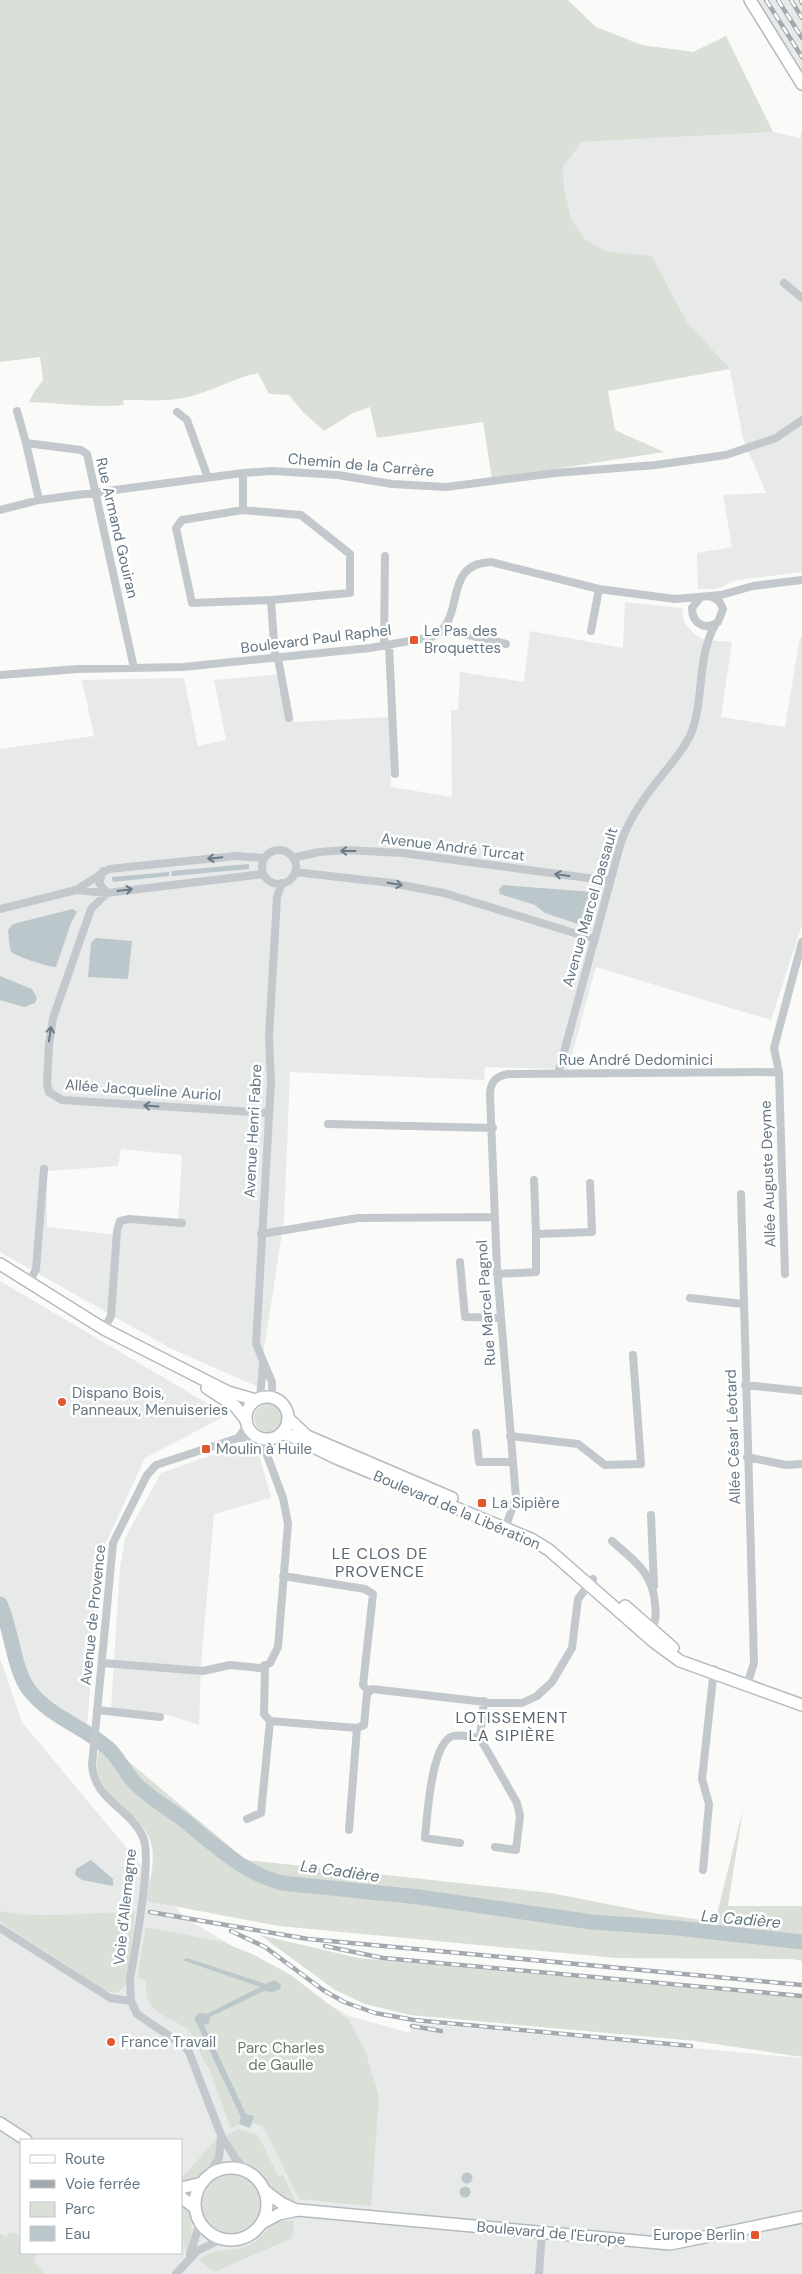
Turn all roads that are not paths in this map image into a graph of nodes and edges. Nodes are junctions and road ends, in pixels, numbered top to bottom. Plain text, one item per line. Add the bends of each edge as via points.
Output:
1 (750, 0) edge
2 (802, 84) edge
3 (784, 283) dead end
4 (802, 298) edge
5 (16, 411) dead end
6 (177, 412) dead end
7 (802, 420) edge
8 (26, 443) junction
9 (243, 473) junction
10 (208, 478) junction
11 (96, 493) junction
12 (39, 500) junction
13 (0, 510) edge
14 (243, 510) junction
15 (385, 556) dead end
16 (802, 580) edge
17 (599, 589) junction
18 (733, 591) junction
19 (710, 596) junction
20 (701, 597) junction
21 (675, 599) junction
22 (271, 600) junction
23 (723, 609) junction
24 (692, 613) junction
25 (700, 625) junction
26 (715, 625) junction
27 (444, 629) junction
28 (591, 631) dead end
29 (506, 644) dead end
30 (386, 645) junction
31 (706, 647) junction
32 (277, 658) junction
33 (134, 668) junction
34 (0, 675) edge
35 (288, 718) dead end
36 (395, 774) dead end
37 (264, 858) junction
38 (293, 858) junction
39 (103, 871) junction
40 (295, 872) junction
41 (263, 874) junction
42 (610, 881) junction
43 (271, 882) junction
44 (282, 883) junction
45 (76, 890) junction
46 (107, 892) junction
47 (277, 897) junction
48 (0, 909) edge
49 (594, 939) junction
50 (802, 942) edge
51 (779, 1072) junction
52 (558, 1074) junction
53 (494, 1080) joint
54 (269, 1113) junction
55 (328, 1124) dead end
56 (493, 1128) junction
57 (44, 1169) dead end
58 (534, 1180) dead end
59 (590, 1183) dead end
60 (741, 1194) dead end
61 (495, 1217) junction
62 (182, 1223) dead end
63 (261, 1234) junction
64 (536, 1234) junction
65 (460, 1262) dead end
66 (0, 1264) edge
67 (498, 1274) junction
68 (785, 1274) dead end
69 (29, 1283) junction
70 (690, 1298) dead end
71 (743, 1304) junction
72 (501, 1318) junction
73 (104, 1329) junction
74 (633, 1355) dead end
75 (263, 1365) junction
76 (175, 1366) junction
77 (745, 1385) junction
78 (802, 1391) edge
79 (272, 1398) junction
80 (258, 1399) junction
81 (289, 1419) junction
82 (247, 1423) junction
83 (476, 1432) dead end
84 (282, 1434) junction
85 (510, 1436) junction
86 (238, 1438) junction
87 (263, 1438) junction
88 (747, 1458) junction
89 (512, 1462) junction
90 (802, 1464) edge
91 (652, 1514) dead end
92 (506, 1526) junction
93 (612, 1541) dead end
94 (283, 1576) junction
95 (590, 1582) junction
96 (654, 1586) junction
97 (649, 1632) junction
98 (102, 1663) junction
99 (265, 1665) junction
100 (714, 1671) junction
101 (748, 1682) junction
102 (369, 1692) junction
103 (802, 1699) edge
104 (484, 1701) junction
105 (802, 1705) edge
106 (97, 1710) junction
107 (160, 1717) dead end
108 (270, 1721) junction
109 (357, 1728) junction
110 (480, 1738) junction
111 (93, 1745) joint
112 (247, 1819) dead end
113 (349, 1830) dead end
114 (460, 1843) dead end
115 (495, 1848) dead end
116 (703, 1870) dead end
117 (0, 1928) edge
118 (131, 2002) junction
119 (0, 2124) edge
120 (221, 2135) junction
121 (24, 2139) edge
122 (250, 2174) junction
123 (204, 2180) junction
124 (182, 2188) edge
125 (264, 2190) junction
126 (182, 2198) edge
127 (195, 2208) junction
128 (298, 2210) junction
129 (802, 2217) edge
130 (200, 2222) junction
131 (262, 2223) junction
132 (542, 2233) junction
133 (222, 2239) junction
134 (189, 2257) junction
135 (176, 2274) edge
136 (538, 2274) edge

1 - 2 street
3 - 4 street
5 - 8 street
6 - 10 street via 187,420
7 - 9 street, Chemin de la Carrère via 776,438 726,455 446,487 392,484 338,475 273,471
8 - 11 street, Rue Armand Gouiran via 81,450 87,454
8 - 12 street
9 - 10 street, Chemin de la Carrère
9 - 14 street
10 - 11 street, Chemin de la Carrère
11 - 12 street, Chemin de la Carrère
11 - 33 street, Rue Armand Gouiran
12 - 13 street, Chemin de la Carrère
14 - 22 street via 182,520 176,528 192,603
14 - 22 street via 301,516 350,554 350,593
15 - 30 street
16 - 18 street
17 - 21 street
17 - 27 street via 492,562 479,562 464,572 449,623
17 - 28 street
18 - 19 street
18 - 23 street
19 - 20 street
19 - 23 street via 719,601
20 - 21 street
20 - 24 street via 694,604
21 - 24 street
22 - 32 street
23 - 26 street
24 - 25 street
25 - 26 street
25 - 31 street, Avenue Marcel Dassault
26 - 31 street, Avenue Marcel Dassault
27 - 29 street
27 - 30 street, Boulevard Paul Raphel via 432,637
30 - 32 street, Boulevard Paul Raphel
30 - 36 street
31 - 42 street, Avenue Marcel Dassault via 697,712 690,734 680,753 634,812
32 - 33 street, Boulevard Paul Raphel
32 - 35 street
33 - 34 street, Boulevard Paul Raphel
37 - 38 street via 276,850
37 -> 39 street via 236,856
37 - 41 street
38 - 40 street
42 -> 38 street, Avenue André Turcat via 403,853 345,850
39 - 45 street
39 - 46 street via 99,883
40 - 44 street
40 -> 49 street via 382,881 444,893
41 - 43 street
46 -> 41 street
42 - 49 street, Avenue Marcel Dassault
43 - 44 street
43 - 47 street, Avenue Henri Fabre
44 - 47 street, Avenue Henri Fabre
45 - 46 street
45 - 48 street
54 -> 46 street, Allée Jacqueline Auriol via 62,1100 49,1092 53,1018 91,909
47 - 54 street, Avenue Henri Fabre via 269,1037
49 - 52 street, Avenue Marcel Dassault
50 - 51 street, Allée Auguste Deyme via 774,1048
51 - 52 street, Rue André Dedominici
51 - 68 street, Allée Auguste Deyme
52 - 53 street, Rue André Dedominici via 508,1074
53 - 56 street, Rue Marcel Pagnol via 490,1090
54 - 63 street, Avenue Henri Fabre
55 - 56 street
56 - 61 street, Rue Marcel Pagnol
57 - 69 street via 36,1269
58 - 64 street
59 - 64 street via 592,1232
60 - 71 street, Allée César Léotard
61 - 63 street via 358,1218
61 - 67 street, Rue Marcel Pagnol
62 - 73 street via 128,1219 120,1222 111,1316
63 - 75 street, Avenue Henri Fabre via 256,1344
64 - 67 street via 536,1272
65 - 72 street via 465,1317
66 - 69 street
67 - 72 street, Rue Marcel Pagnol
69 - 73 street
70 - 71 street
71 - 77 street, Allée César Léotard
72 - 85 street, Rue Marcel Pagnol
73 - 76 street
74 - 85 street via 641,1464 605,1465 578,1444
75 - 79 street, Avenue Henri Fabre via 272,1382
75 - 80 street, Avenue Henri Fabre
76 - 80 street via 228,1392
76 - 82 street via 235,1406
77 - 78 street
77 - 88 street, Allée César Léotard
79 - 80 street
79 - 81 street, Boulevard de la Libération via 286,1408
80 - 82 street via 248,1408
81 - 84 street
81 - 92 street, Boulevard de la Libération via 307,1436
82 - 86 street
82 - 87 street
83 - 89 street via 479,1462
84 - 87 street
84 - 92 street, Boulevard de la Libération
85 - 89 street, Rue Marcel Pagnol
86 - 87 street, Avenue de Provence
86 - 98 street, Avenue de Provence via 156,1465 148,1472 113,1543
87 - 94 street via 288,1524
88 - 90 street via 786,1465
88 - 101 street, Allée César Léotard via 754,1664
89 - 92 street, Rue Marcel Pagnol via 516,1498
91 - 96 street
92 - 95 street, Boulevard de la Libération via 553,1544
93 - 96 street via 646,1572
94 - 99 street via 278,1647
94 - 102 street via 366,1589 373,1594 363,1685
95 - 97 street, Boulevard de la Libération
95 - 104 street via 578,1599 572,1648 552,1682 537,1696 522,1703
96 - 97 street via 656,1618
97 - 100 street, Boulevard de la Libération via 682,1655
98 - 99 street via 204,1671 230,1665 260,1668
98 - 106 street, Avenue de Provence
99 - 108 street via 264,1714
100 - 101 street, Boulevard de la Libération
100 - 116 street via 702,1779 709,1804
101 - 103 street, Boulevard de la Libération
101 - 105 street, Boulevard de la Libération
102 - 104 street via 372,1689
102 - 109 street via 364,1725
104 - 110 street
106 - 107 street
106 - 111 street, Avenue de Provence
108 - 109 street
108 - 112 street via 262,1813
109 - 113 street
110 - 114 street via 454,1736 446,1740 434,1768 426,1838
110 - 115 street via 517,1803 520,1816 516,1850
111 - 118 street, Voie d'Allemagne via 92,1771 96,1783 139,1830 147,1851 130,1980
117 - 118 street via 110,1998
118 - 120 street via 142,2018 187,2049
119 - 121 street
120 - 122 street
120 - 123 street via 219,2158
122 - 123 street via 228,2169
122 - 125 street, Boulevard de l'Europe
123 - 124 street
123 - 127 street via 196,2194
125 - 128 street, Boulevard de l'Europe via 281,2203
125 - 131 street via 267,2201
126 - 127 street
127 - 130 street
128 - 131 street, Boulevard de l'Europe via 279,2214
128 - 132 street, Boulevard de l'Europe
129 - 132 street, Boulevard de l'Europe via 683,2243
130 - 133 street via 211,2234
130 - 134 street
131 - 133 street, Boulevard de l'Europe via 244,2238
132 - 136 street
133 - 134 street
134 - 135 street

